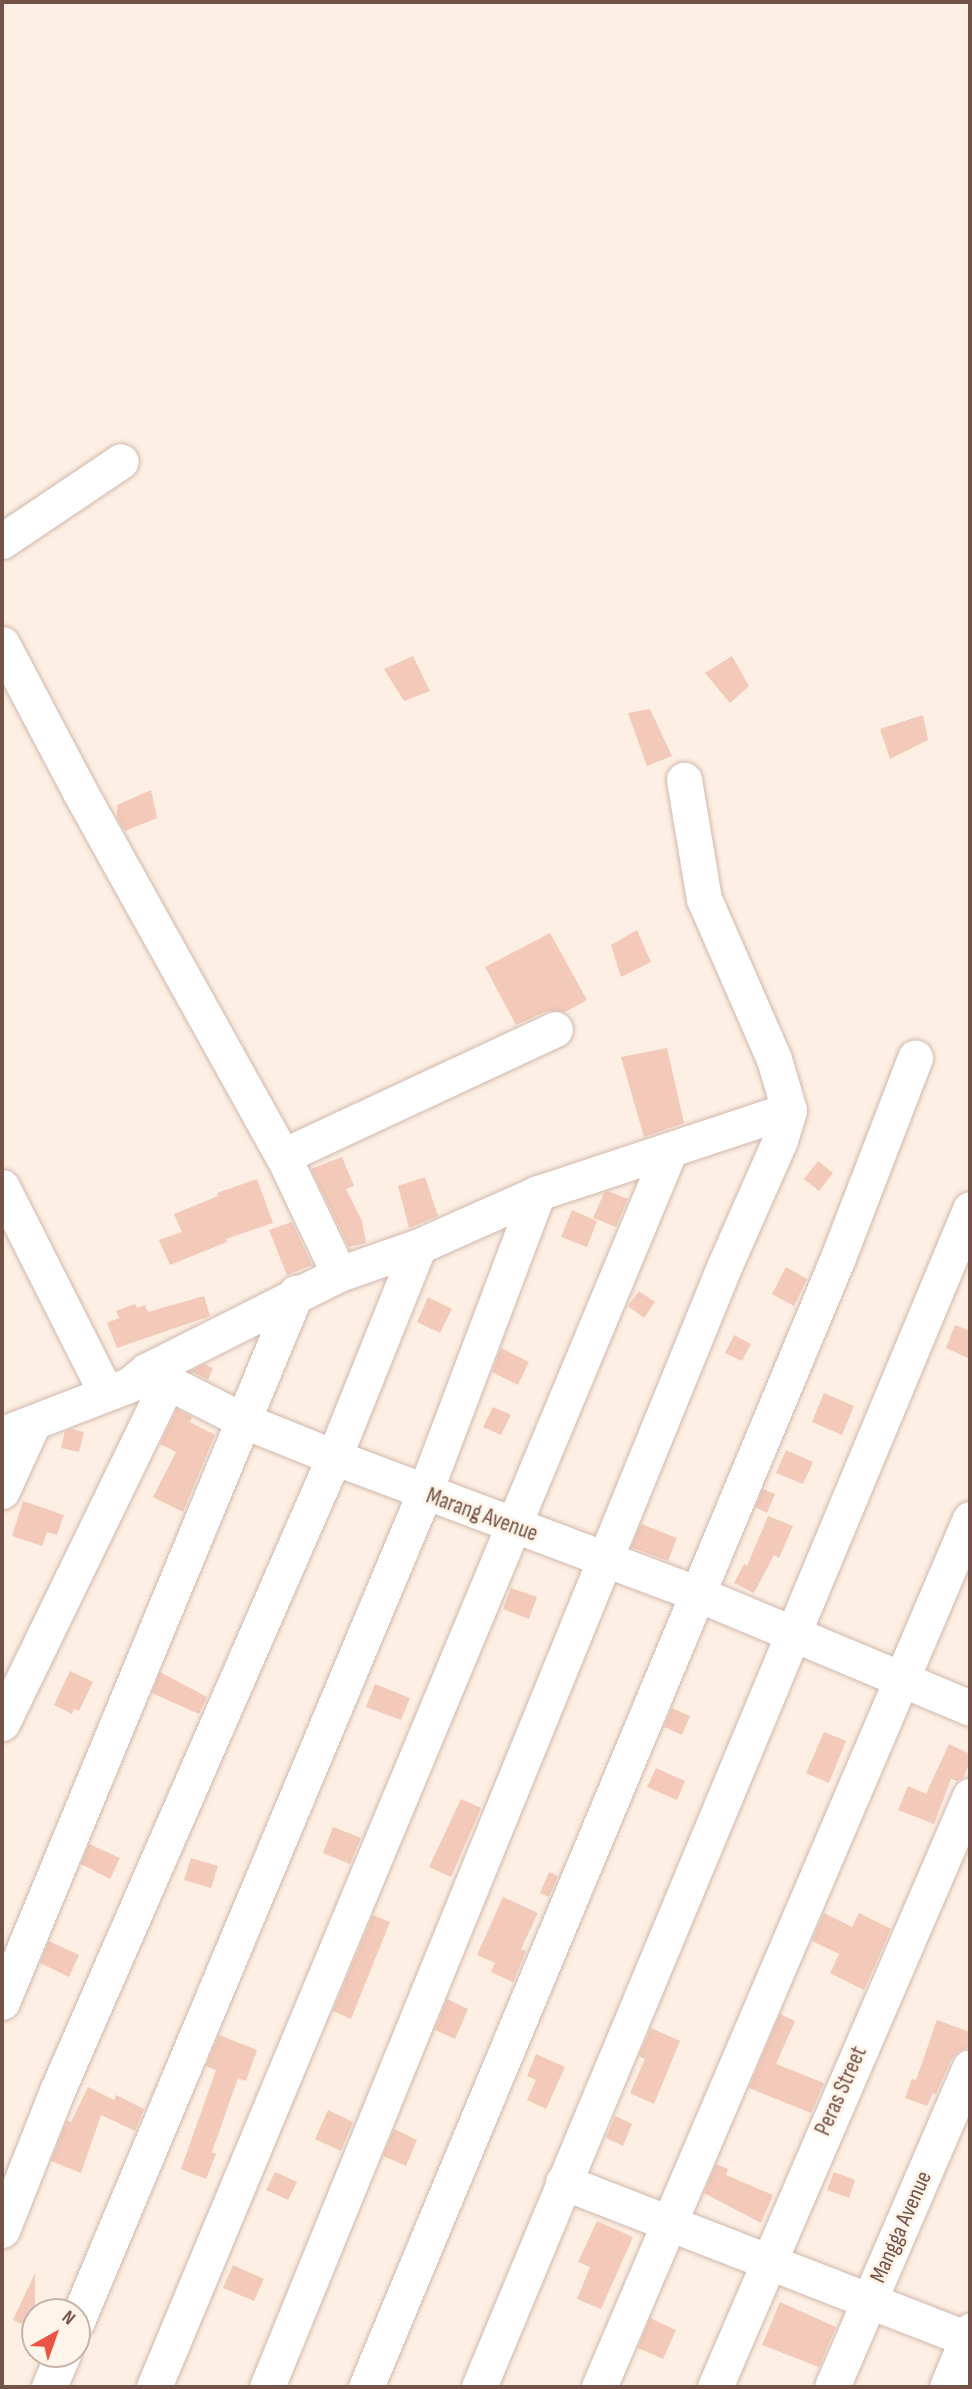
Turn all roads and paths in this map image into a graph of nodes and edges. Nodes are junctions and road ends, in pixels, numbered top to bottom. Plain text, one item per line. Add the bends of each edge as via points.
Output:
1 (121, 461) dead end
2 (2, 541) edge
3 (2, 644) edge
4 (684, 780) dead end
5 (555, 1028) dead end
6 (915, 1059) dead end
7 (789, 1110) junction
8 (669, 1152) junction
9 (283, 1156) junction
10 (2, 1187) edge
11 (538, 1193) junction
12 (970, 1209) edge
13 (419, 1246) junction
14 (339, 1274) junction
15 (296, 1293) junction
16 (157, 1377) junction
17 (106, 1393) junction
18 (242, 1420) junction
19 (17, 1429) edge
20 (334, 1457) junction
21 (2, 1491) edge
22 (424, 1494) junction
23 (970, 1520) edge
24 (514, 1527) junction
25 (606, 1561) junction
26 (698, 1594) junction
27 (791, 1634) junction
28 (900, 1681) junction
29 (970, 1708) edge
30 (2, 1723) edge
31 (970, 1796) edge
32 (2, 2002) edge
33 (970, 2067) edge
34 (563, 2182) junction
35 (667, 2223) junction
36 (2, 2230) edge
37 (767, 2262) junction
38 (87, 2298) edge
39 (868, 2302) junction
40 (969, 2337) edge
41 (57, 2368) edge
42 (49, 2387) edge
43 (154, 2387) edge
44 (267, 2387) edge
45 (366, 2387) edge
46 (479, 2387) edge
47 (599, 2387) edge
48 (715, 2387) edge
49 (832, 2387) edge
50 (947, 2387) edge

1 - 2 street
3 - 9 street
4 - 7 street via 704,899 774,1059
5 - 9 street
6 - 26 street
7 - 8 street
7 - 25 street
8 - 11 street
8 - 24 street
9 - 14 street
10 - 17 street
11 - 13 street
11 - 22 street
12 - 27 street
13 - 14 street
13 - 20 street
14 - 15 street
15 - 16 street
15 - 18 street
16 - 17 street
16 - 18 street, Marang Avenue
16 - 30 street
17 - 19 street
18 - 20 street, Marang Avenue
18 - 32 street
19 - 21 street
20 - 22 street, Marang Avenue
20 - 36 street via 57,2091
22 - 24 street, Marang Avenue
22 - 38 street
23 - 28 street
24 - 25 street, Marang Avenue
24 - 43 street
25 - 26 street, Marang Avenue
25 - 44 street
26 - 27 street, Marang Avenue
26 - 45 street
27 - 28 street, Marang Avenue
27 - 34 street
28 - 29 street, Marang Avenue
28 - 35 street
31 - 37 street, Peras Street
33 - 39 street, Mangga Avenue
34 - 35 street
34 - 46 street
35 - 37 street
35 - 47 street
37 - 39 street
37 - 48 street, Peras Street
39 - 40 street
39 - 49 street, Mangga Avenue
40 - 50 street
41 - 42 street

